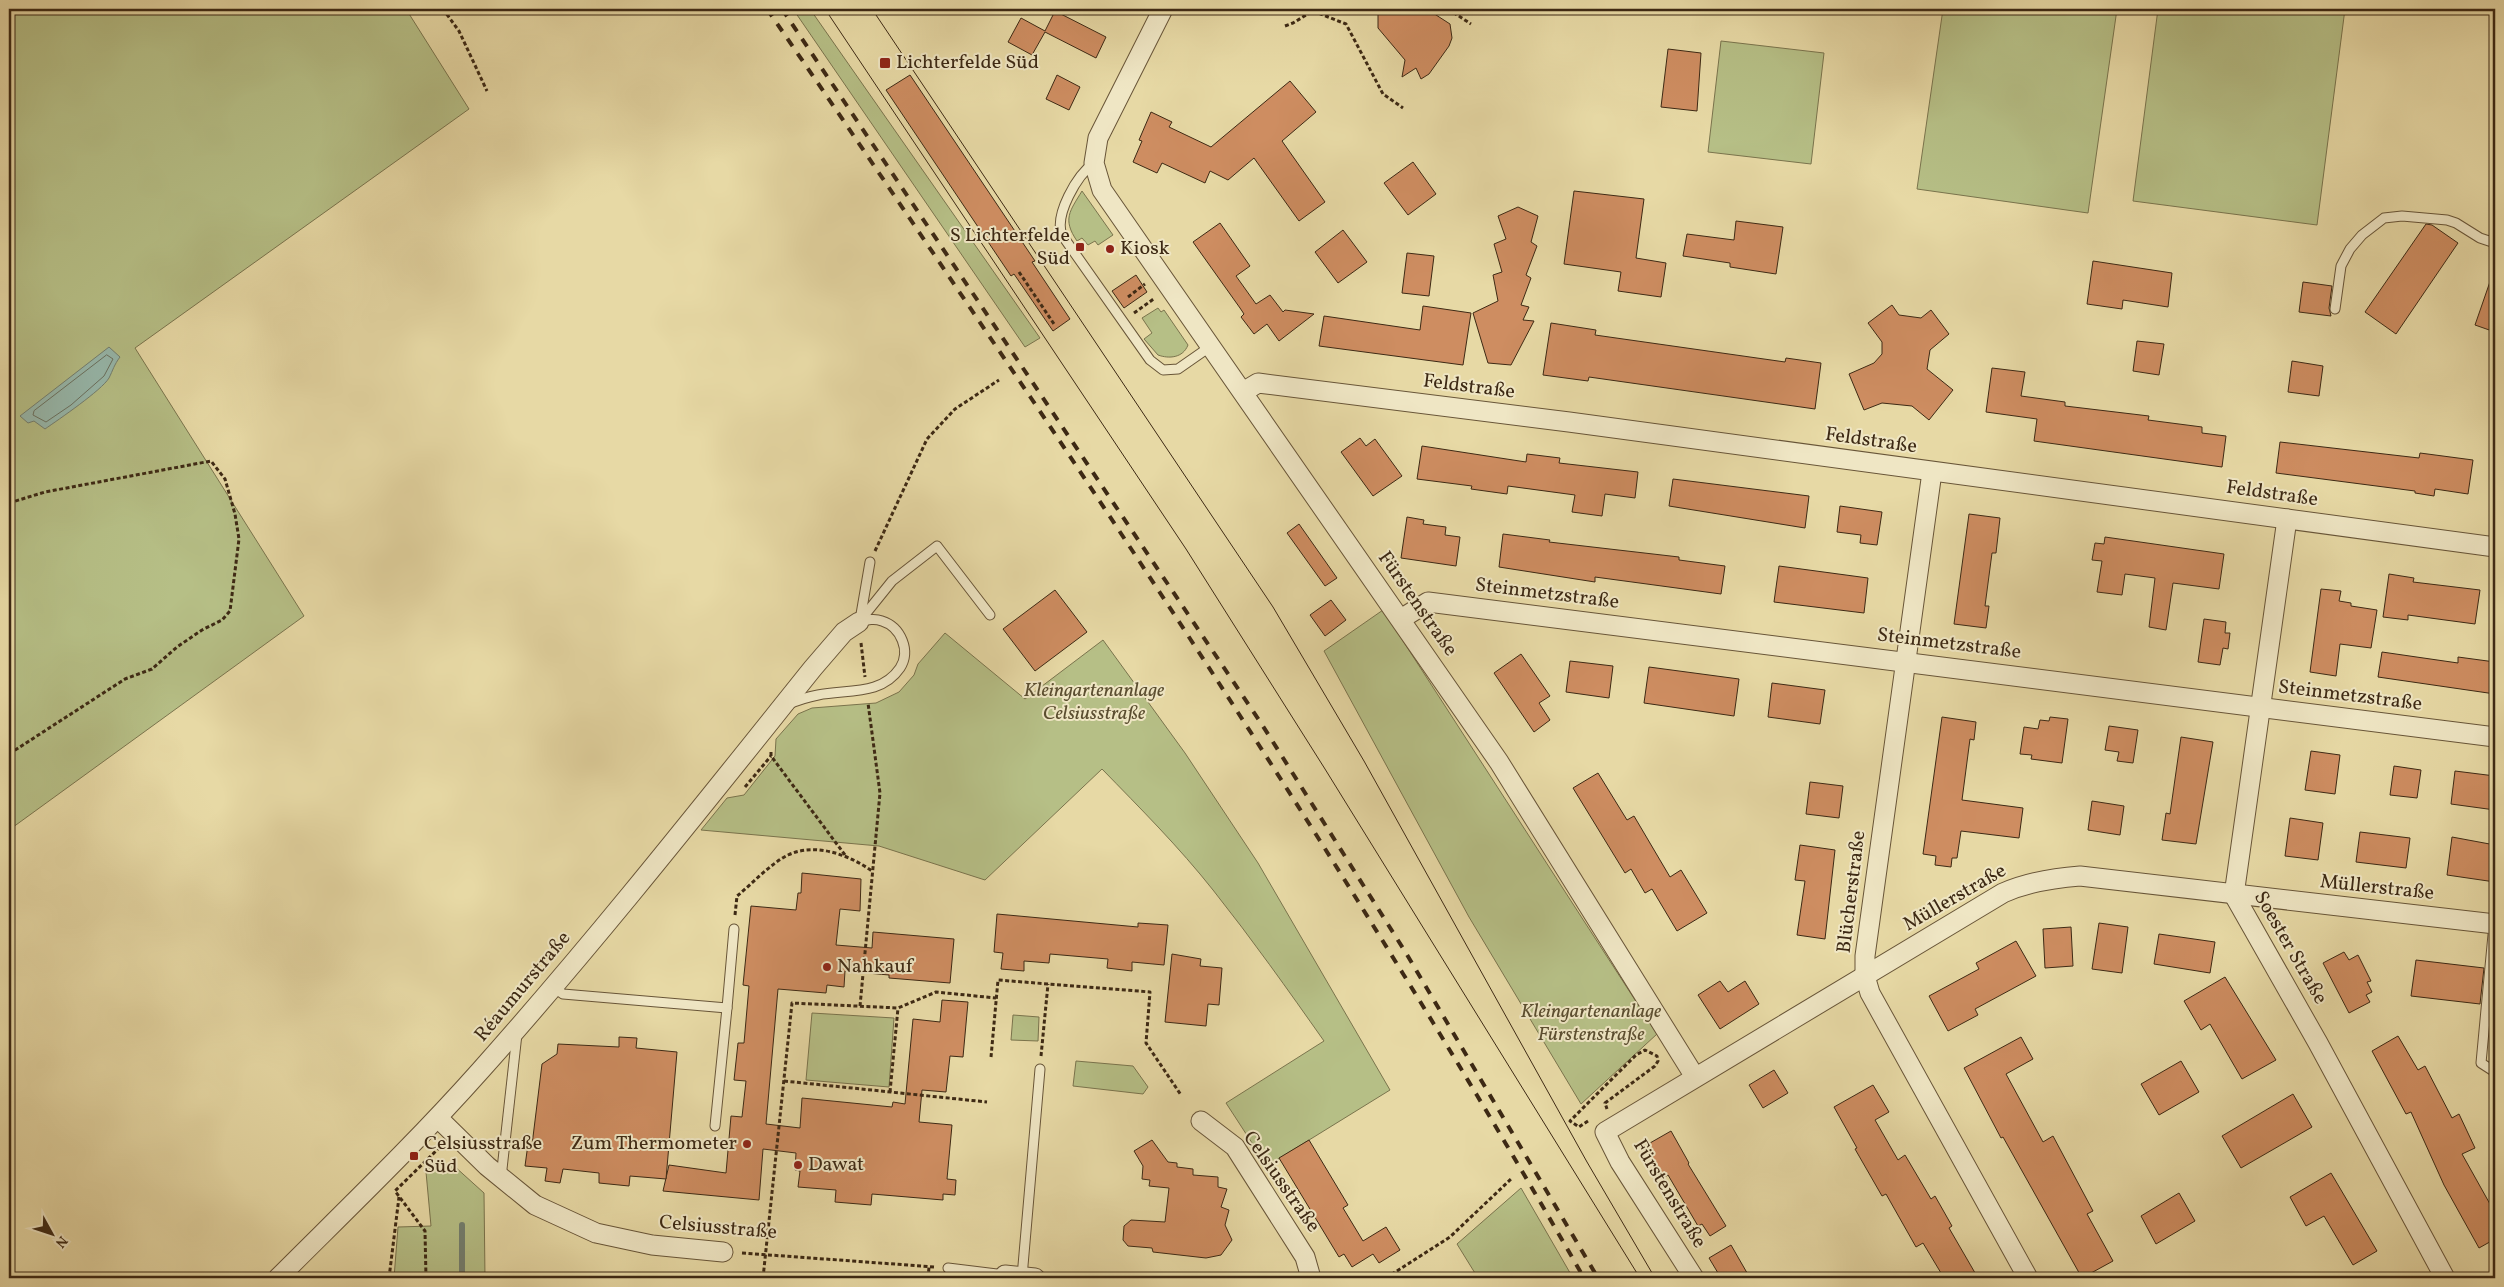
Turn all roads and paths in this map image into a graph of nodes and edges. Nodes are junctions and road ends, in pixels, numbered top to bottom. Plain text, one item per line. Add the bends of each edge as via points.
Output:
1 (443, 9) edge
2 (1448, 9) edge
3 (1158, 10) edge
4 (1314, 10) edge
5 (1471, 24) dead end
6 (1285, 26) dead end
7 (487, 90) dead end
8 (1403, 108) dead end
9 (2495, 122) edge
10 (2495, 126) edge
11 (1091, 165) junction
12 (2495, 243) edge
13 (1019, 272) dead end
14 (1147, 281) dead end
15 (1156, 297) dead end
16 (1128, 298) dead end
17 (2335, 309) dead end
18 (1123, 321) junction
19 (1054, 324) dead end
20 (1211, 346) junction
21 (999, 380) dead end
22 (1243, 392) junction
23 (1932, 472) junction
24 (9, 503) edge
25 (2287, 519) junction
26 (2495, 547) edge
27 (870, 562) joint
28 (990, 615) dead end
29 (1401, 619) junction
30 (859, 622) junction
31 (1904, 661) junction
32 (866, 690) junction
33 (782, 707) junction
34 (2260, 707) junction
35 (767, 726) junction
36 (2495, 737) edge
37 (9, 754) edge
38 (846, 856) junction
39 (873, 871) junction
40 (2234, 895) junction
41 (2495, 924) edge
42 (734, 929) joint
43 (1865, 976) junction
44 (1048, 984) junction
45 (553, 987) junction
46 (996, 998) junction
47 (860, 1006) junction
48 (727, 1008) junction
49 (898, 1008) junction
50 (517, 1029) junction
51 (991, 1057) dead end
52 (1040, 1069) joint
53 (2495, 1072) edge
54 (1695, 1077) junction
55 (784, 1081) junction
56 (890, 1092) junction
57 (1181, 1095) dead end
58 (987, 1102) dead end
59 (1609, 1112) dead end
60 (438, 1118) junction
61 (1201, 1121) dead end
62 (1570, 1122) dead end
63 (715, 1126) dead end
64 (1605, 1132) joint
65 (435, 1152) dead end
66 (501, 1178) junction
67 (1512, 1179) dead end
68 (399, 1197) junction
69 (723, 1252) joint
70 (765, 1255) junction
71 (929, 1267) junction
72 (948, 1268) joint
73 (1021, 1277) edge
74 (278, 1278) edge
75 (389, 1278) edge
76 (426, 1278) edge
77 (763, 1278) edge
78 (928, 1278) edge
79 (1310, 1278) edge
80 (1386, 1278) edge
81 (1694, 1278) edge
82 (2028, 1278) edge
83 (2445, 1278) edge

1 - 7 path via 459,31
2 - 5 path
3 - 11 street via 1102,127
4 - 6 path
4 - 8 path via 1346,24 1383,94
9 - 10 path
11 - 18 lane via 1079,177 1060,216 1059,228
11 - 20 street, Fürstenstraße via 1102,190
12 - 17 lane via 2480,238 2456,222 2402,216 2384,218 2350,249 2341,266
13 - 19 path
14 - 16 path
15 - 18 path
18 - 20 lane via 1150,360 1163,370 1178,369
20 - 22 street, Fürstenstraße
21 - 27 path via 955,409 927,439
22 - 23 street, Feldstraße via 1258,383
22 - 29 street, Fürstenstraße
23 - 25 street, Feldstraße
23 - 31 street, Blücherstraße
24 - 37 path via 45,492 211,461 225,479 239,539 230,610 222,620 177,647 152,669 125,679
25 - 26 street, Feldstraße
25 - 34 street, Soester Straße
27 - 30 lane
28 - 30 lane via 937,546 892,580
29 - 31 street, Steinmetzstraße via 1428,602
29 - 54 street, Fürstenstraße via 1504,769
30 - 32 path
30 - 32 lane via 876,620 892,626 905,648 901,666 891,678
30 - 33 street, Réaumurstraße via 844,632
31 - 34 street, Steinmetzstraße
31 - 43 street, Blücherstraße
32 - 33 lane via 819,694
32 - 39 path via 880,793
33 - 35 street, Réaumurstraße
34 - 36 street, Steinmetzstraße
34 - 40 street, Soester Straße
35 - 38 path via 774,733 770,756
35 - 45 street, Réaumurstraße
38 - 39 path
38 - 42 path via 813,850 789,855 737,896
39 - 47 path
40 - 41 street, Müllerstraße
40 - 43 street, Müllerstraße via 2080,876 2032,882 2003,893
40 - 83 street, Soester Straße
41 - 53 lane via 2481,1063
42 - 48 lane
43 - 54 street, Müllerstraße
43 - 82 street, Blücherstraße via 1870,994
44 - 46 path via 998,980
44 - 52 path
44 - 57 path via 1150,992 1146,1043
45 - 48 lane via 563,994
45 - 50 street, Réaumurstraße
46 - 49 path via 936,992
46 - 51 path
47 - 49 path
47 - 55 path via 792,1003
48 - 63 lane
49 - 56 path
50 - 60 street, Réaumurstraße
50 - 66 lane
52 - 73 lane
54 - 64 street, Müllerstraße
55 - 56 path
55 - 70 path
56 - 58 path
59 - 62 path via 1605,1103 1655,1066 1657,1056 1651,1051 1645,1050 1636,1055
60 - 66 street, Celsiusstraße
60 - 74 street, Réaumurstraße
61 - 79 street, Celsiusstraße via 1235,1146 1305,1257
64 - 81 street, Fürstenstraße via 1620,1162
65 - 68 path via 395,1191
66 - 69 street, Celsiusstraße via 535,1205 596,1233 652,1245
67 - 80 path via 1450,1237
68 - 75 path
68 - 76 path via 424,1231
69 - 70 path, Celsiusstraße
70 - 71 path, Celsiusstraße
70 - 77 path
71 - 72 path, Celsiusstraße
71 - 78 path
72 - 73 lane

